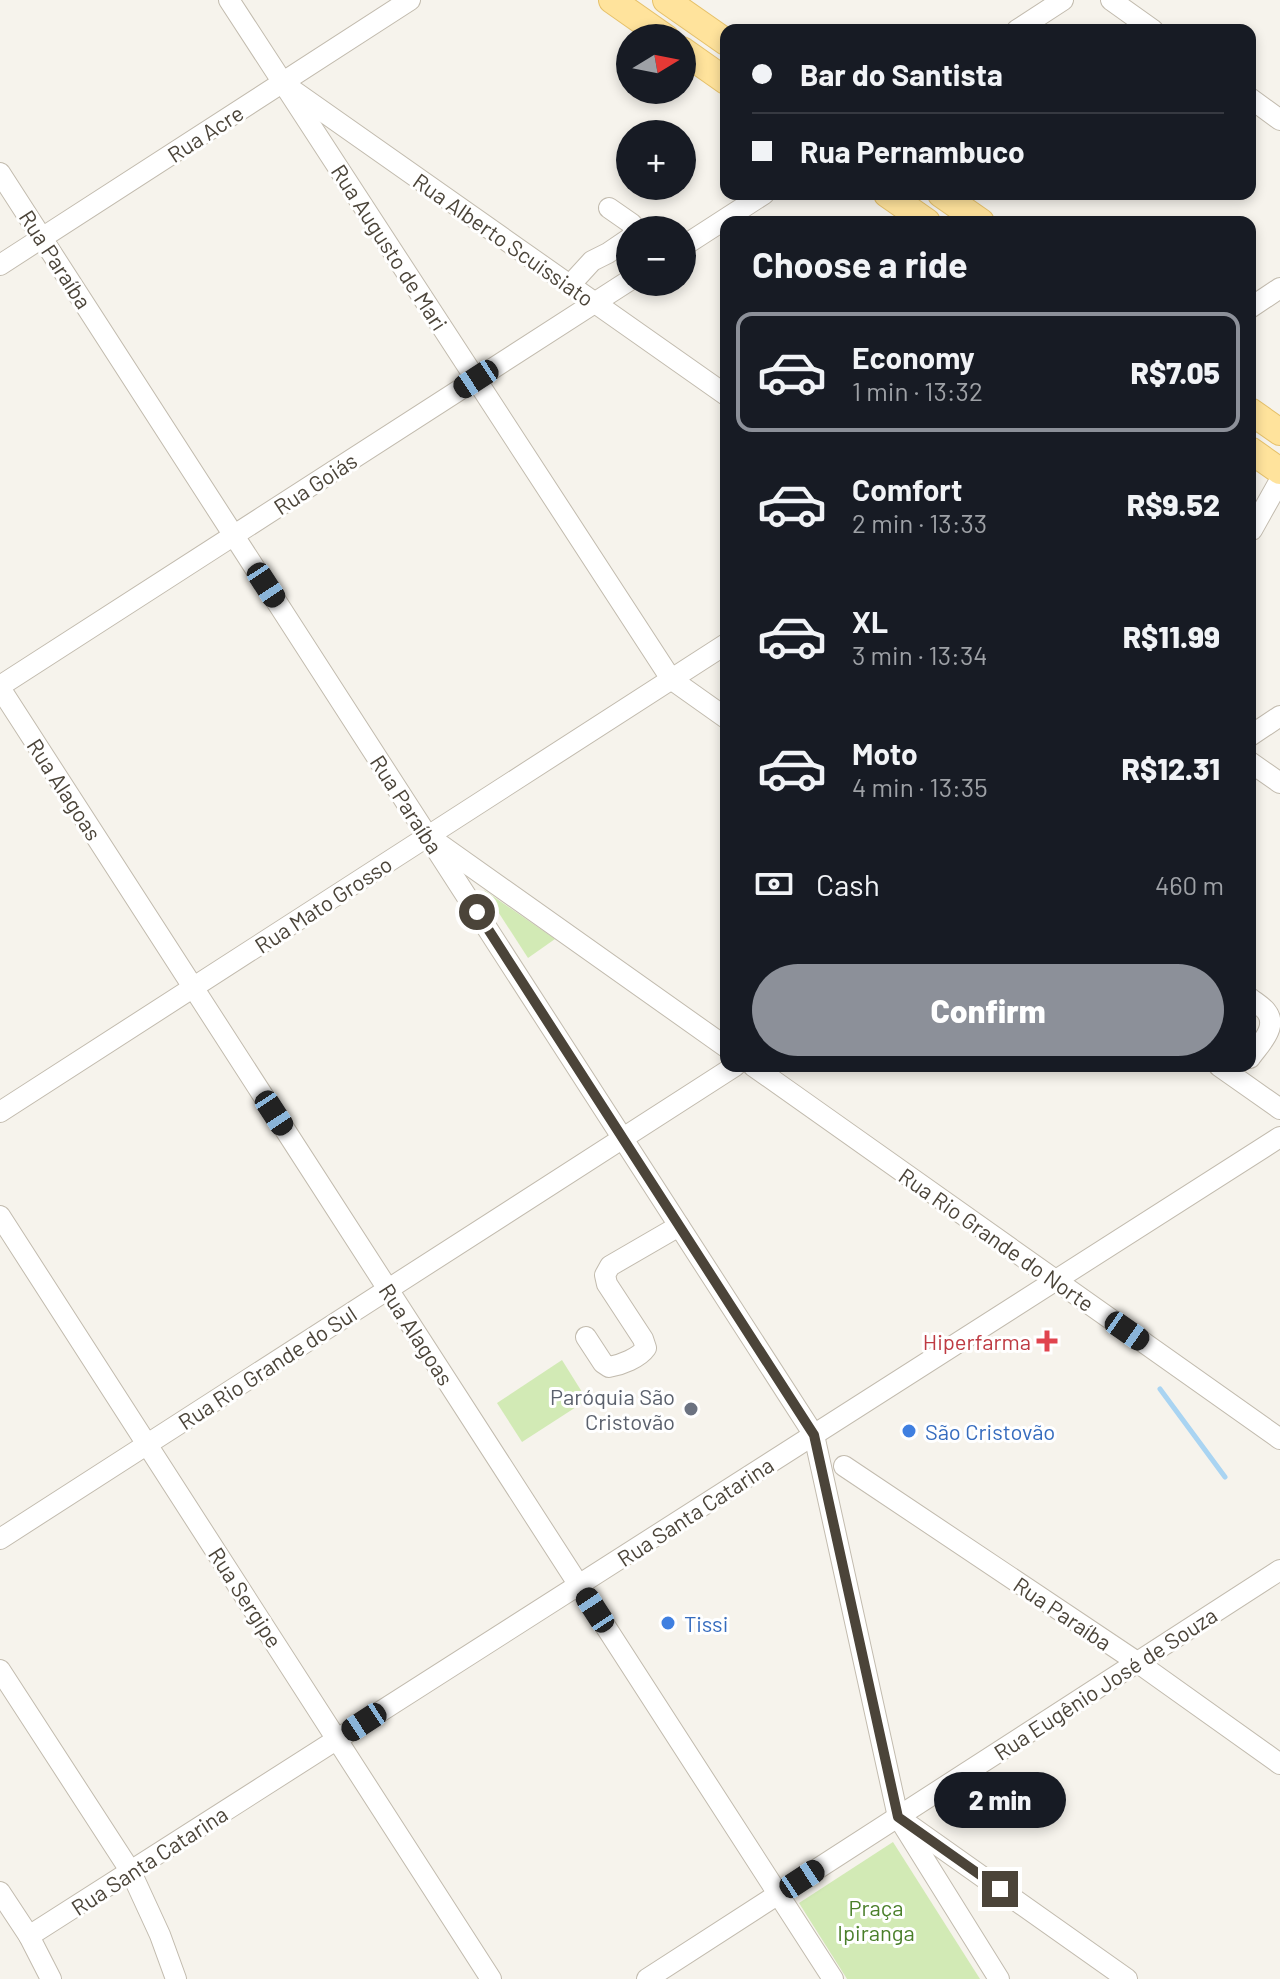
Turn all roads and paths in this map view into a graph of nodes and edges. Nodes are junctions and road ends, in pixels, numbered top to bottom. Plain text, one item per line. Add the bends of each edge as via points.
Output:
1 (229, 0) edge
2 (410, 0) edge
3 (612, 0) edge
4 (666, 0) edge
5 (1063, 0) edge
6 (1111, 0) edge
7 (646, 24) edge
8 (1026, 24) edge
9 (1145, 24) edge
10 (720, 38) edge
11 (696, 60) edge
12 (720, 77) edge
13 (283, 82) junction
14 (1256, 102) edge
15 (1280, 120) edge
16 (0, 173) edge
17 (755, 200) edge
18 (896, 200) edge
19 (950, 200) edge
20 (609, 208) dead end
21 (620, 216) edge
22 (730, 216) edge
23 (918, 216) edge
24 (972, 216) edge
25 (720, 222) edge
26 (42, 238) junction
27 (696, 238) edge
28 (616, 248) edge
29 (0, 265) edge
30 (570, 285) junction
31 (1280, 288) edge
32 (616, 289) edge
33 (595, 303) junction
34 (1256, 304) edge
35 (476, 379) junction
36 (720, 391) edge
37 (1256, 415) edge
38 (1280, 432) edge
39 (1256, 454) edge
40 (1280, 471) edge
41 (1280, 480) edge
42 (1256, 523) edge
43 (234, 535) junction
44 (720, 648) edge
45 (671, 679) junction
46 (0, 687) edge
47 (720, 714) edge
48 (1280, 716) edge
49 (1256, 732) edge
50 (1256, 766) edge
51 (1280, 783) edge
52 (428, 836) junction
53 (193, 987) junction
54 (1256, 1003) edge
55 (720, 1043) edge
56 (1256, 1049) edge
57 (726, 1072) edge
58 (761, 1072) edge
59 (1241, 1072) edge
60 (1280, 1109) edge
61 (0, 1112) edge
62 (1280, 1137) edge
63 (623, 1139) junction
64 (0, 1216) edge
65 (679, 1226) junction
66 (1055, 1280) junction
67 (388, 1289) junction
68 (586, 1337) dead end
69 (814, 1435) junction
70 (1280, 1439) edge
71 (147, 1444) junction
72 (844, 1466) dead end
73 (0, 1539) edge
74 (1280, 1570) edge
75 (579, 1585) junction
76 (1137, 1662) junction
77 (0, 1670) edge
78 (337, 1739) junction
79 (1280, 1764) edge
80 (898, 1817) junction
81 (131, 1872) junction
82 (0, 1892) edge
83 (778, 1894) junction
84 (29, 1936) junction
85 (51, 1979) edge
86 (176, 1979) edge
87 (491, 1979) edge
88 (647, 1979) edge
89 (833, 1979) edge
90 (999, 1979) edge
91 (1127, 1979) edge

1 - 13 street, Rua Augusto de Mari
2 - 13 street, Rua Acre
3 - 7 main road
4 - 10 main road
5 - 8 street
6 - 9 street
11 - 12 main road
13 - 26 street, Rua Acre
13 - 30 street, Rua Alberto Scuissiato
13 - 35 street, Rua Augusto de Mari
14 - 15 street
16 - 26 street, Rua Paraíba
17 - 22 street
18 - 23 main road
19 - 24 main road
20 - 21 street
25 - 27 street
26 - 29 street, Rua Acre
26 - 43 street, Rua Paraíba
28 - 30 street via 592,261
30 - 33 street, Rua Alberto Scuissiato
31 - 34 street
32 - 33 street, Rua Goiás
33 - 35 street, Rua Goiás
33 - 36 street, Rua Alberto Scuissiato
35 - 43 street, Rua Goiás
35 - 45 street, Rua Augusto de Mari
37 - 38 main road
39 - 40 main road
41 - 42 street
43 - 46 street, Rua Goiás
43 - 52 street, Rua Paraíba
44 - 45 street, Rua Mato Grosso
45 - 47 street, Rua Augusto de Mari
45 - 52 street, Rua Mato Grosso
46 - 53 street, Rua Alagoas
48 - 49 street
50 - 51 street
52 - 53 street, Rua Mato Grosso
52 - 55 street
52 - 63 street, Rua Paraíba
53 - 61 street, Rua Mato Grosso
53 - 67 street, Rua Alagoas
54 - 56 street via 1267,1011 1270,1029
57 - 63 street, Rua Rio Grande do Sul
58 - 66 street, Rua Rio Grande do Norte
59 - 60 street
62 - 66 street, Rua Santa Catarina
63 - 65 street, Rua Paraíba
63 - 67 street, Rua Rio Grande do Sul
64 - 71 street, Rua Sergipe
65 - 68 street via 610,1266 605,1275 643,1339 643,1353 609,1367
65 - 69 street, Rua Paraíba
66 - 69 street, Rua Santa Catarina
66 - 70 street, Rua Rio Grande do Norte
67 - 71 street, Rua Rio Grande do Sul
67 - 75 street, Rua Alagoas
69 - 75 street, Rua Santa Catarina
69 - 80 street
71 - 73 street, Rua Rio Grande do Sul
71 - 78 street, Rua Sergipe
72 - 76 street, Rua Paraíba
74 - 76 street, Rua Eugênio José de Souza
75 - 78 street, Rua Santa Catarina
75 - 83 street, Rua Alagoas
76 - 79 street, Rua Paraíba
76 - 80 street, Rua Eugênio José de Souza
77 - 81 street
78 - 81 street, Rua Santa Catarina
78 - 87 street, Rua Sergipe
80 - 83 street, Rua Eugênio José de Souza
80 - 90 street
80 - 91 street
81 - 84 street, Rua Santa Catarina
81 - 86 street
82 - 84 street
83 - 88 street, Rua Eugênio José de Souza
83 - 89 street, Rua Alagoas
84 - 85 street

